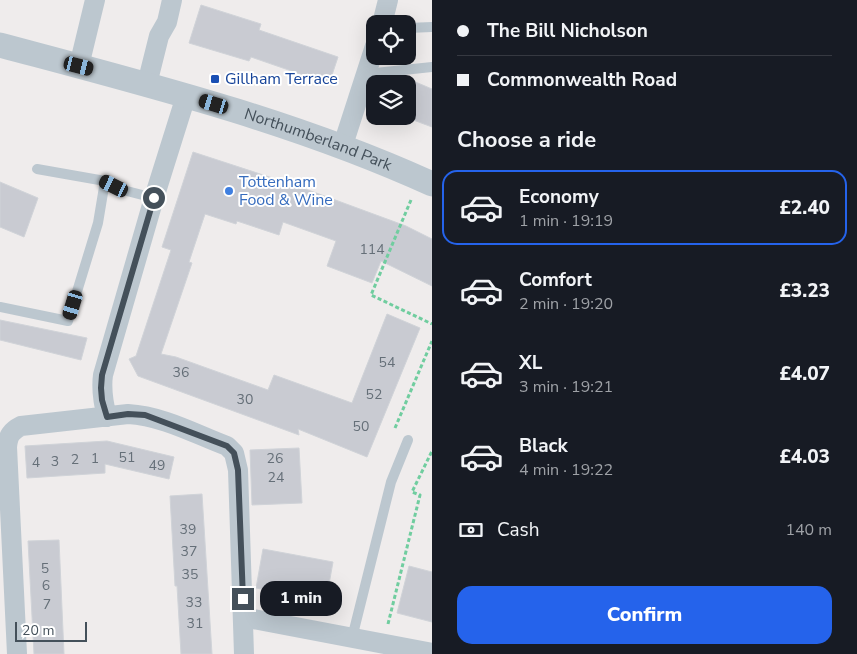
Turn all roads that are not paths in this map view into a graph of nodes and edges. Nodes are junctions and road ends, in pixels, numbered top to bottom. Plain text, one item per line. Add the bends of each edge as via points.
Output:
1 (95, 0) edge
2 (172, 0) edge
3 (388, 0) edge
4 (384, 15) edge
5 (432, 27) edge
6 (416, 28) edge
7 (0, 44) edge
8 (369, 65) edge
9 (79, 66) junction
10 (432, 67) edge
11 (366, 74) junction
12 (147, 84) junction
13 (186, 96) junction
14 (342, 148) junction
15 (37, 169) dead end
16 (105, 181) junction
17 (426, 181) edge
18 (154, 198) junction
19 (0, 307) edge
20 (107, 417) junction
21 (408, 440) dead end
22 (4, 442) edge
23 (243, 618) junction
24 (354, 630) junction
25 (432, 653) edge
26 (16, 654) edge
27 (244, 654) edge

1 - 9 street
2 - 12 street
3 - 4 street
5 - 6 lane
7 - 9 street, Northumberland Park
8 - 11 street
9 - 12 street, Northumberland Park
10 - 11 lane
11 - 14 street
12 - 13 street, Northumberland Park
13 - 14 street, Northumberland Park
13 - 18 street
14 - 17 street, Northumberland Park
15 - 16 lane
16 - 18 lane via 123,190
16 - 19 lane via 98,223 68,321
18 - 20 street via 102,375 102,400
20 - 22 street via 21,426 12,431
20 - 23 street via 145,415 227,446 234,453 238,470
21 - 24 lane via 391,482
22 - 26 street
23 - 24 street
23 - 27 street
24 - 25 street

